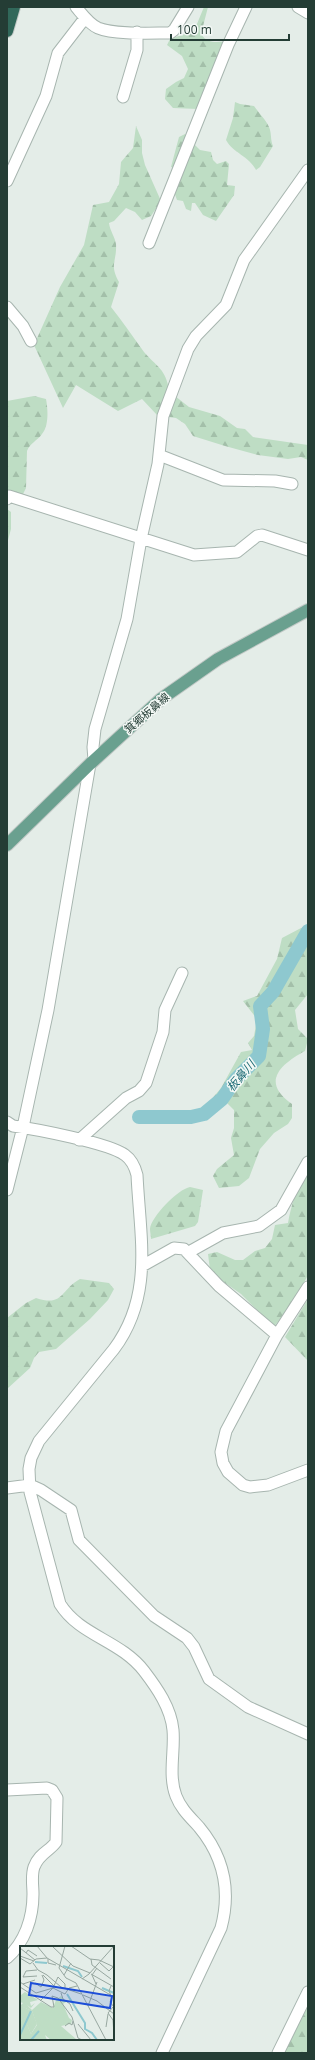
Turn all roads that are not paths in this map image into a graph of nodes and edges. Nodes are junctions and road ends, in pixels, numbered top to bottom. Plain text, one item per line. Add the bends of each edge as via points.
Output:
1 (76, 7) edge
2 (188, 7) edge
3 (246, 7) edge
4 (298, 7) edge
5 (14, 10) edge
6 (308, 13) edge
7 (85, 18) junction
8 (7, 31) edge
9 (138, 32) junction
10 (123, 97) dead end
11 (308, 170) edge
12 (7, 181) edge
13 (148, 243) dead end
14 (7, 308) edge
15 (31, 341) dead end
16 (159, 455) junction
17 (292, 484) dead end
18 (7, 499) edge
19 (142, 539) junction
20 (308, 550) edge
21 (308, 610) edge
22 (92, 762) junction
23 (7, 845) edge
24 (182, 973) dead end
25 (7, 1122) edge
26 (23, 1127) junction
27 (79, 1140) junction
28 (308, 1162) edge
29 (8, 1186) edge
30 (189, 1252) junction
31 (142, 1266) junction
32 (308, 1287) edge
33 (277, 1335) junction
34 (308, 1470) edge
35 (30, 1485) junction
36 (7, 1488) edge
37 (308, 1734) edge
38 (7, 1790) edge
39 (7, 1958) edge
40 (308, 1992) edge
41 (162, 2053) edge
42 (278, 2053) edge

1 - 7 street
2 - 9 street via 170,33
3 - 13 street via 228,45
4 - 6 street
5 - 8 highway
7 - 9 street via 97,28
7 - 12 street via 58,53 46,96
9 - 10 street via 137,50
11 - 16 street via 244,260 226,305 188,348 162,416
14 - 15 street via 23,326
16 - 17 street via 223,480 275,481
16 - 19 street
18 - 19 street via 10,496
19 - 20 street via 194,555 237,552 262,535
19 - 22 street via 127,619 95,733
21 - 22 main road, 箕郷板鼻線 via 218,658 189,678 161,699
22 - 23 main road, 箕郷板鼻線
22 - 26 street via 50,1003
24 - 27 street via 165,1010 163,1032 146,1083
25 - 26 street via 13,1126
26 - 27 street
26 - 29 street
27 - 31 street via 115,1149 126,1155 133,1163 137,1175
28 - 30 street via 281,1210 259,1226 224,1233
30 - 31 street via 174,1248
30 - 33 street via 220,1286
31 - 35 street via 138,1298 131,1322 114,1349 39,1441 31,1458
32 - 33 street
33 - 34 street via 226,1431 221,1452 223,1463 237,1481 250,1487 268,1485
35 - 36 street
35 - 37 street via 71,1510 79,1540 154,1616 186,1638 194,1647 209,1679 248,1707
35 - 41 street via 60,1604 66,1615 130,1655 144,1670 159,1694 170,1715 173,1729 173,1784 176,1796 183,1810 212,1843 223,1873 226,1911 221,1928
38 - 39 street via 47,1788 52,1790 57,1798 56,1842 38,1858 34,1866 33,1896 25,1936
40 - 42 street

